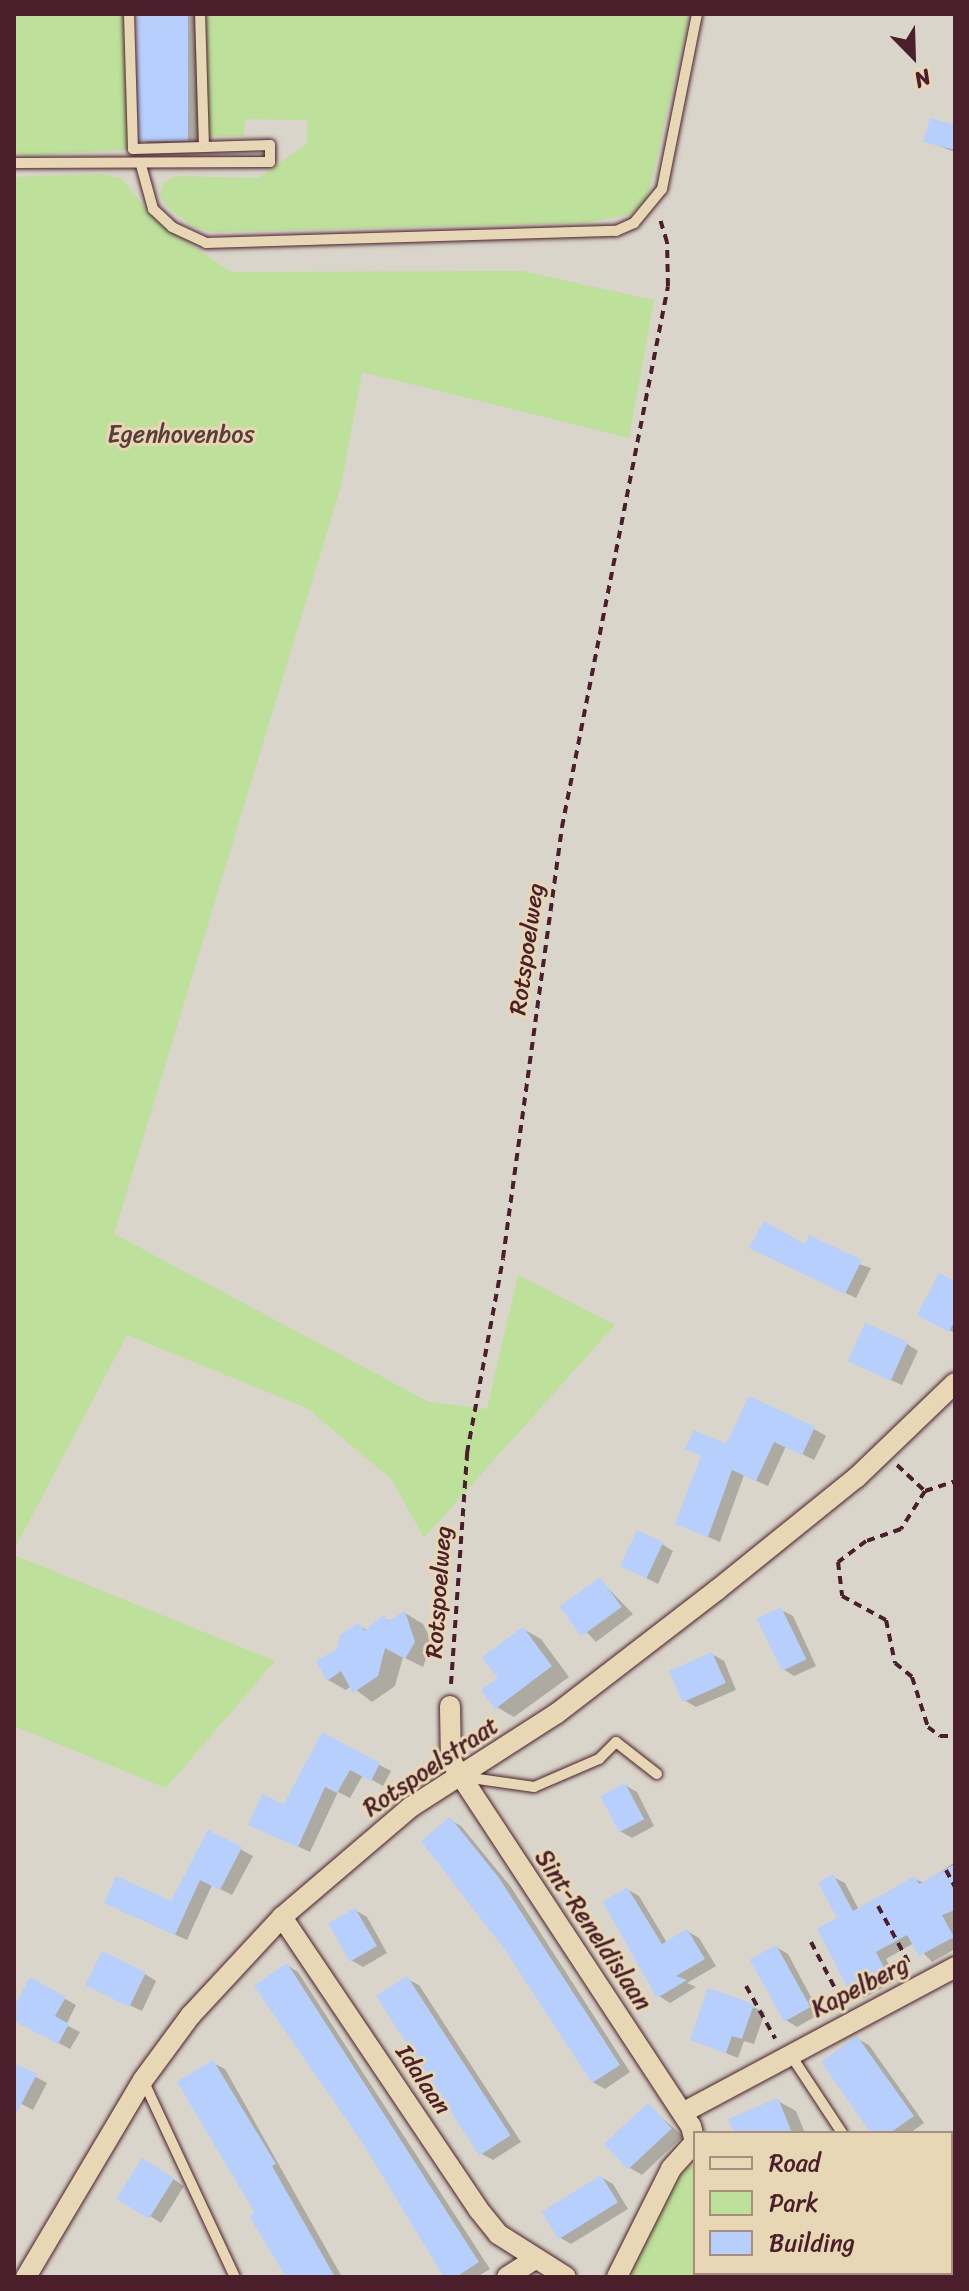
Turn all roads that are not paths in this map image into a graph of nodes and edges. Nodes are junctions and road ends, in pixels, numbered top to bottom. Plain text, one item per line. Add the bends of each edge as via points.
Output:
1 (129, 14) edge
2 (200, 14) edge
3 (697, 14) edge
4 (204, 147) junction
5 (14, 163) edge
6 (141, 165) junction
7 (955, 1383) edge
8 (450, 1706) road end
9 (657, 1774) dead end
10 (459, 1776) junction
11 (282, 1917) junction
12 (955, 1967) edge
13 (786, 2053) junction
14 (143, 2080) junction
15 (684, 2112) junction
16 (841, 2131) edge
17 (693, 2137) edge
18 (693, 2144) edge
19 (535, 2259) junction
20 (26, 2277) edge
21 (235, 2277) edge
22 (507, 2277) edge
23 (566, 2277) edge
24 (617, 2277) edge

1 - 4 lane via 133,149
2 - 4 lane
3 - 6 lane via 655,203 616,231 206,243 172,227 153,209
4 - 6 lane via 270,145 270,162
5 - 6 lane
7 - 10 street, Rotspoelstraat via 882,1452 612,1674
8 - 10 street, Sint-Reneldislaan via 448,1756
9 - 10 lane via 616,1742 599,1759 534,1787
10 - 11 street, Rotspoelstraat via 340,1863
10 - 15 street, Sint-Reneldislaan
11 - 14 street, Rotspoelstraat via 191,2015
11 - 19 street, Idalaan via 478,2209 498,2234
12 - 13 street, Kapelberg
13 - 15 street, Kapelberg
13 - 16 lane
14 - 20 street, Rotspoelstraat
14 - 21 lane
15 - 17 street
18 - 24 street via 671,2169
19 - 22 street
19 - 23 street, Idalaan

